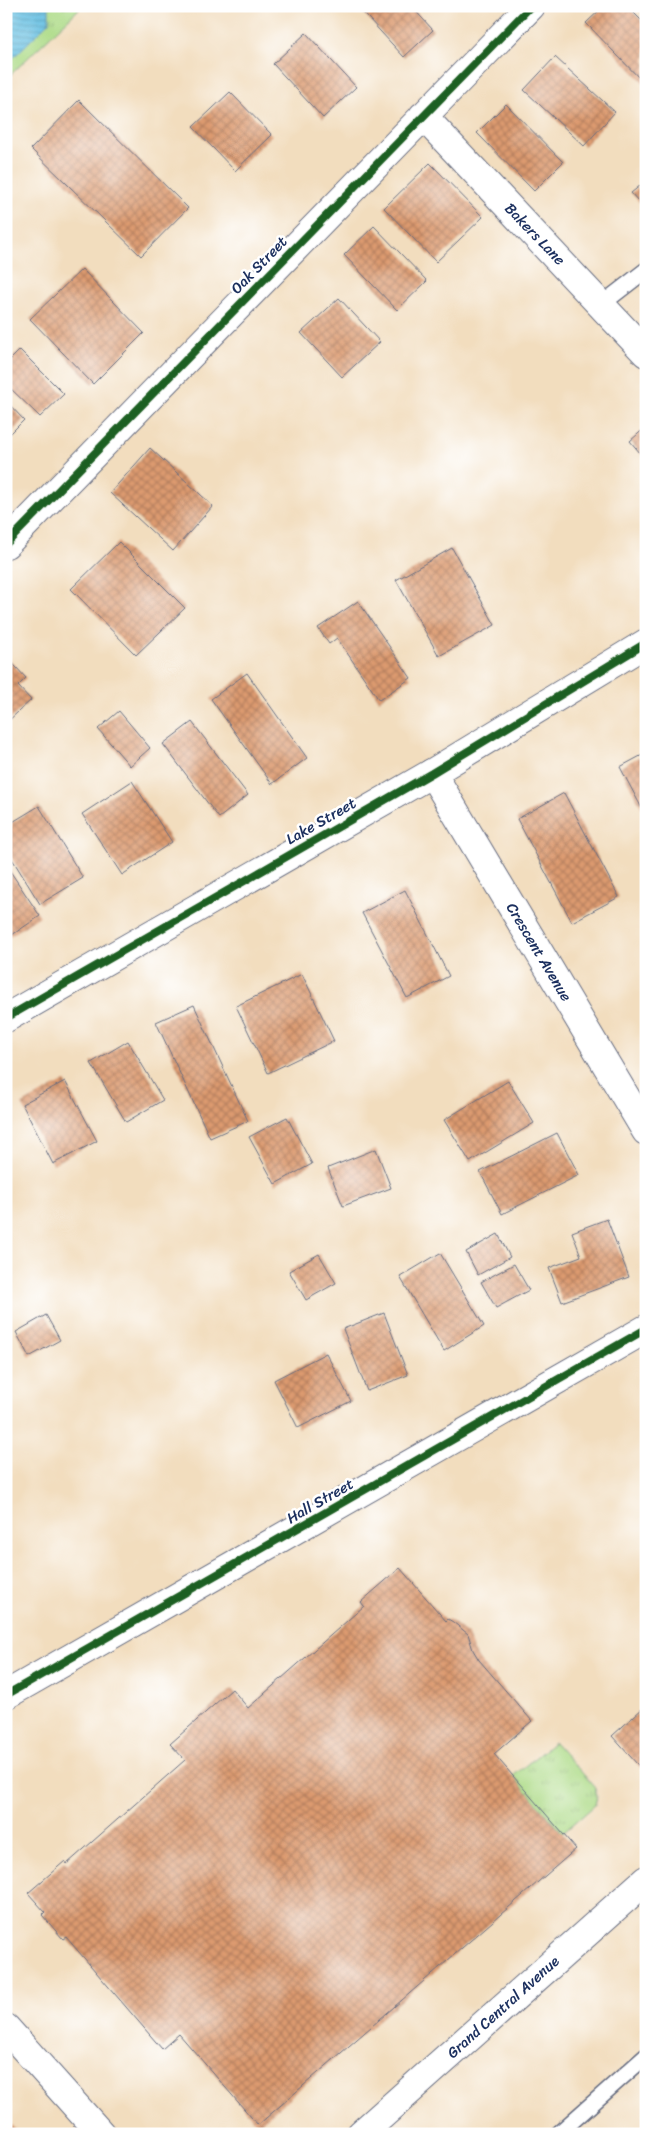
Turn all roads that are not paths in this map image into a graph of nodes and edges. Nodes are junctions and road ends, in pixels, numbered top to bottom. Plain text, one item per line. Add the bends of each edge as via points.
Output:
1 (528, 7) edge
2 (424, 116) junction
3 (646, 270) edge
4 (602, 304) junction
5 (646, 353) edge
6 (6, 544) edge
7 (646, 643) edge
8 (432, 773) junction
9 (6, 1018) edge
10 (646, 1131) edge
11 (646, 1329) edge
12 (6, 1695) edge
13 (646, 1880) edge
14 (6, 2028) edge
15 (646, 2056) edge
16 (101, 2134) edge
17 (361, 2134) edge
18 (558, 2134) edge

1 - 2 street, Oak Street
2 - 4 street, Bakers Lane
2 - 6 street, Oak Street
3 - 4 lane
4 - 5 street, Bakers Lane
7 - 8 street, Lake Street
8 - 9 street, Lake Street
8 - 10 street, Crescent Avenue
11 - 12 street, Hall Street
13 - 17 street, Grand Central Avenue
14 - 16 street
15 - 18 lane

